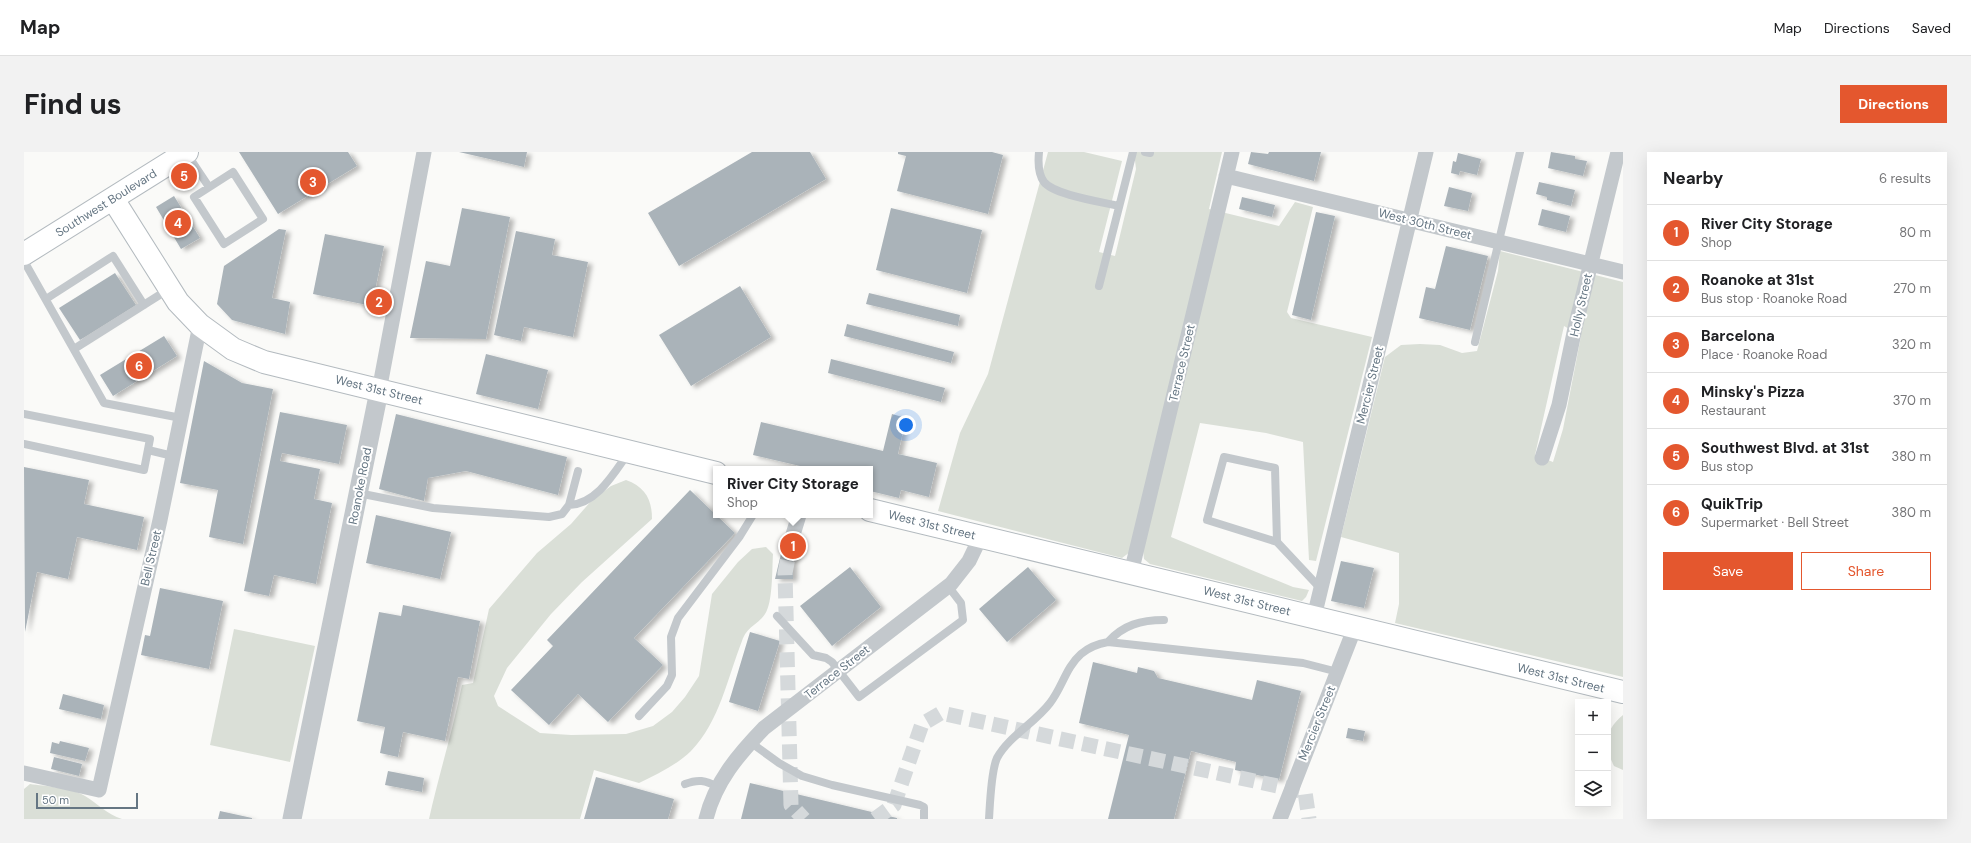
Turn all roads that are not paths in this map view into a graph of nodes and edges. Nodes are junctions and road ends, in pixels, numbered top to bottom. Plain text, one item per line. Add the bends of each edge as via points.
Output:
1 (187, 152) edge
2 (424, 152) edge
3 (1039, 152) edge
4 (1133, 152) edge
5 (1232, 152) edge
6 (1426, 152) edge
7 (1520, 152) edge
8 (1618, 152) edge
9 (1226, 176) junction
10 (209, 187) junction
11 (113, 199) junction
12 (1119, 206) junction
13 (1409, 220) junction
14 (1498, 242) junction
15 (24, 254) edge
16 (24, 261) edge
17 (1590, 265) junction
18 (1623, 272) edge
19 (1099, 286) dead end
20 (170, 289) junction
21 (46, 300) junction
22 (144, 305) junction
23 (200, 325) junction
24 (1475, 342) dead end
25 (74, 349) junction
26 (379, 391) junction
27 (24, 414) edge
28 (181, 418) junction
29 (24, 444) edge
30 (148, 450) junction
31 (629, 452) junction
32 (173, 456) junction
33 (1542, 458) dead end
34 (578, 471) dead end
35 (713, 472) edge
36 (358, 493) junction
37 (569, 505) junction
38 (873, 511) edge
39 (751, 518) edge
40 (798, 518) edge
41 (980, 536) junction
42 (792, 538) tunnel mouth
43 (1277, 542) junction
44 (1131, 573) junction
45 (948, 586) junction
46 (1321, 589) junction
47 (777, 616) dead end
48 (1314, 617) junction
49 (1164, 620) dead end
50 (1355, 627) junction
51 (1108, 642) junction
52 (838, 671) junction
53 (1338, 672) junction
54 (1623, 692) edge
55 (639, 716) dead end
56 (750, 742) junction
57 (24, 773) edge
58 (685, 784) dead end
59 (718, 787) junction
60 (292, 819) edge
61 (706, 819) edge
62 (924, 819) edge
63 (989, 819) edge
64 (1280, 819) edge

1 - 10 lane
1 - 11 main road, Southwest Boulevard
2 - 26 street, Roanoke Road
3 - 12 lane via 1038,169 1044,183 1059,192
4 - 12 lane
5 - 9 street, Terrace Street
6 - 13 street, Mercier Street
7 - 14 lane
8 - 17 street, Holly Street
9 - 13 street, West 30th Street
9 - 44 street, Terrace Street
10 - 10 lane via 194,197 224,244 263,219 233,172
11 - 15 main road, Southwest Boulevard
11 - 20 main road, West 31st Street
12 - 19 lane
13 - 14 street, West 30th Street
13 - 46 street, Mercier Street
14 - 17 street, West 30th Street
14 - 24 lane
16 - 21 lane
17 - 18 street, West 30th Street
17 - 33 street, Holly Street via 1559,405
20 - 22 lane
20 - 23 main road, West 31st Street via 178,302
21 - 22 lane via 113,256
21 - 25 lane
22 - 25 lane
23 - 26 main road, West 31st Street via 233,349 264,362
23 - 28 street, Bell Street
25 - 28 lane via 104,403
26 - 31 main road, West 31st Street
26 - 36 street, Roanoke Road
27 - 30 lane via 150,439
28 - 32 street, Bell Street
29 - 30 lane via 144,470
30 - 32 lane
31 - 35 main road, West 31st Street
31 - 37 lane via 591,499 580,505
32 - 57 street, Bell Street via 99,790
34 - 37 lane
36 - 37 lane via 433,508 549,517 562,514
36 - 60 street, Roanoke Road
38 - 41 main road, West 31st Street
39 - 55 lane via 678,618 671,637 672,674 667,686
40 - 42 street
41 - 44 main road, West 31st Street
41 - 45 street, Terrace Street via 969,561
43 - 43 lane via 1275,468 1224,457 1208,520
43 - 46 lane
44 - 48 main road, West 31st Street
45 - 52 street, Terrace Street
45 - 52 lane via 961,603 963,620 859,697
46 - 48 street, Mercier Street
47 - 52 lane via 813,655 826,658
48 - 50 main road, West 31st Street
49 - 51 lane via 1143,621 1128,626 1117,632
50 - 53 street, Mercier Street
50 - 54 main road, West 31st Street
51 - 53 lane via 1303,663
51 - 63 lane via 1093,645 1080,654 1049,705 1004,748 996,760
52 - 56 street, Terrace Street via 764,728
53 - 64 street, Mercier Street
56 - 59 street, Terrace Street via 739,753
56 - 62 lane via 802,776 920,805 924,807
58 - 59 lane via 695,780
59 - 61 street, Terrace Street

